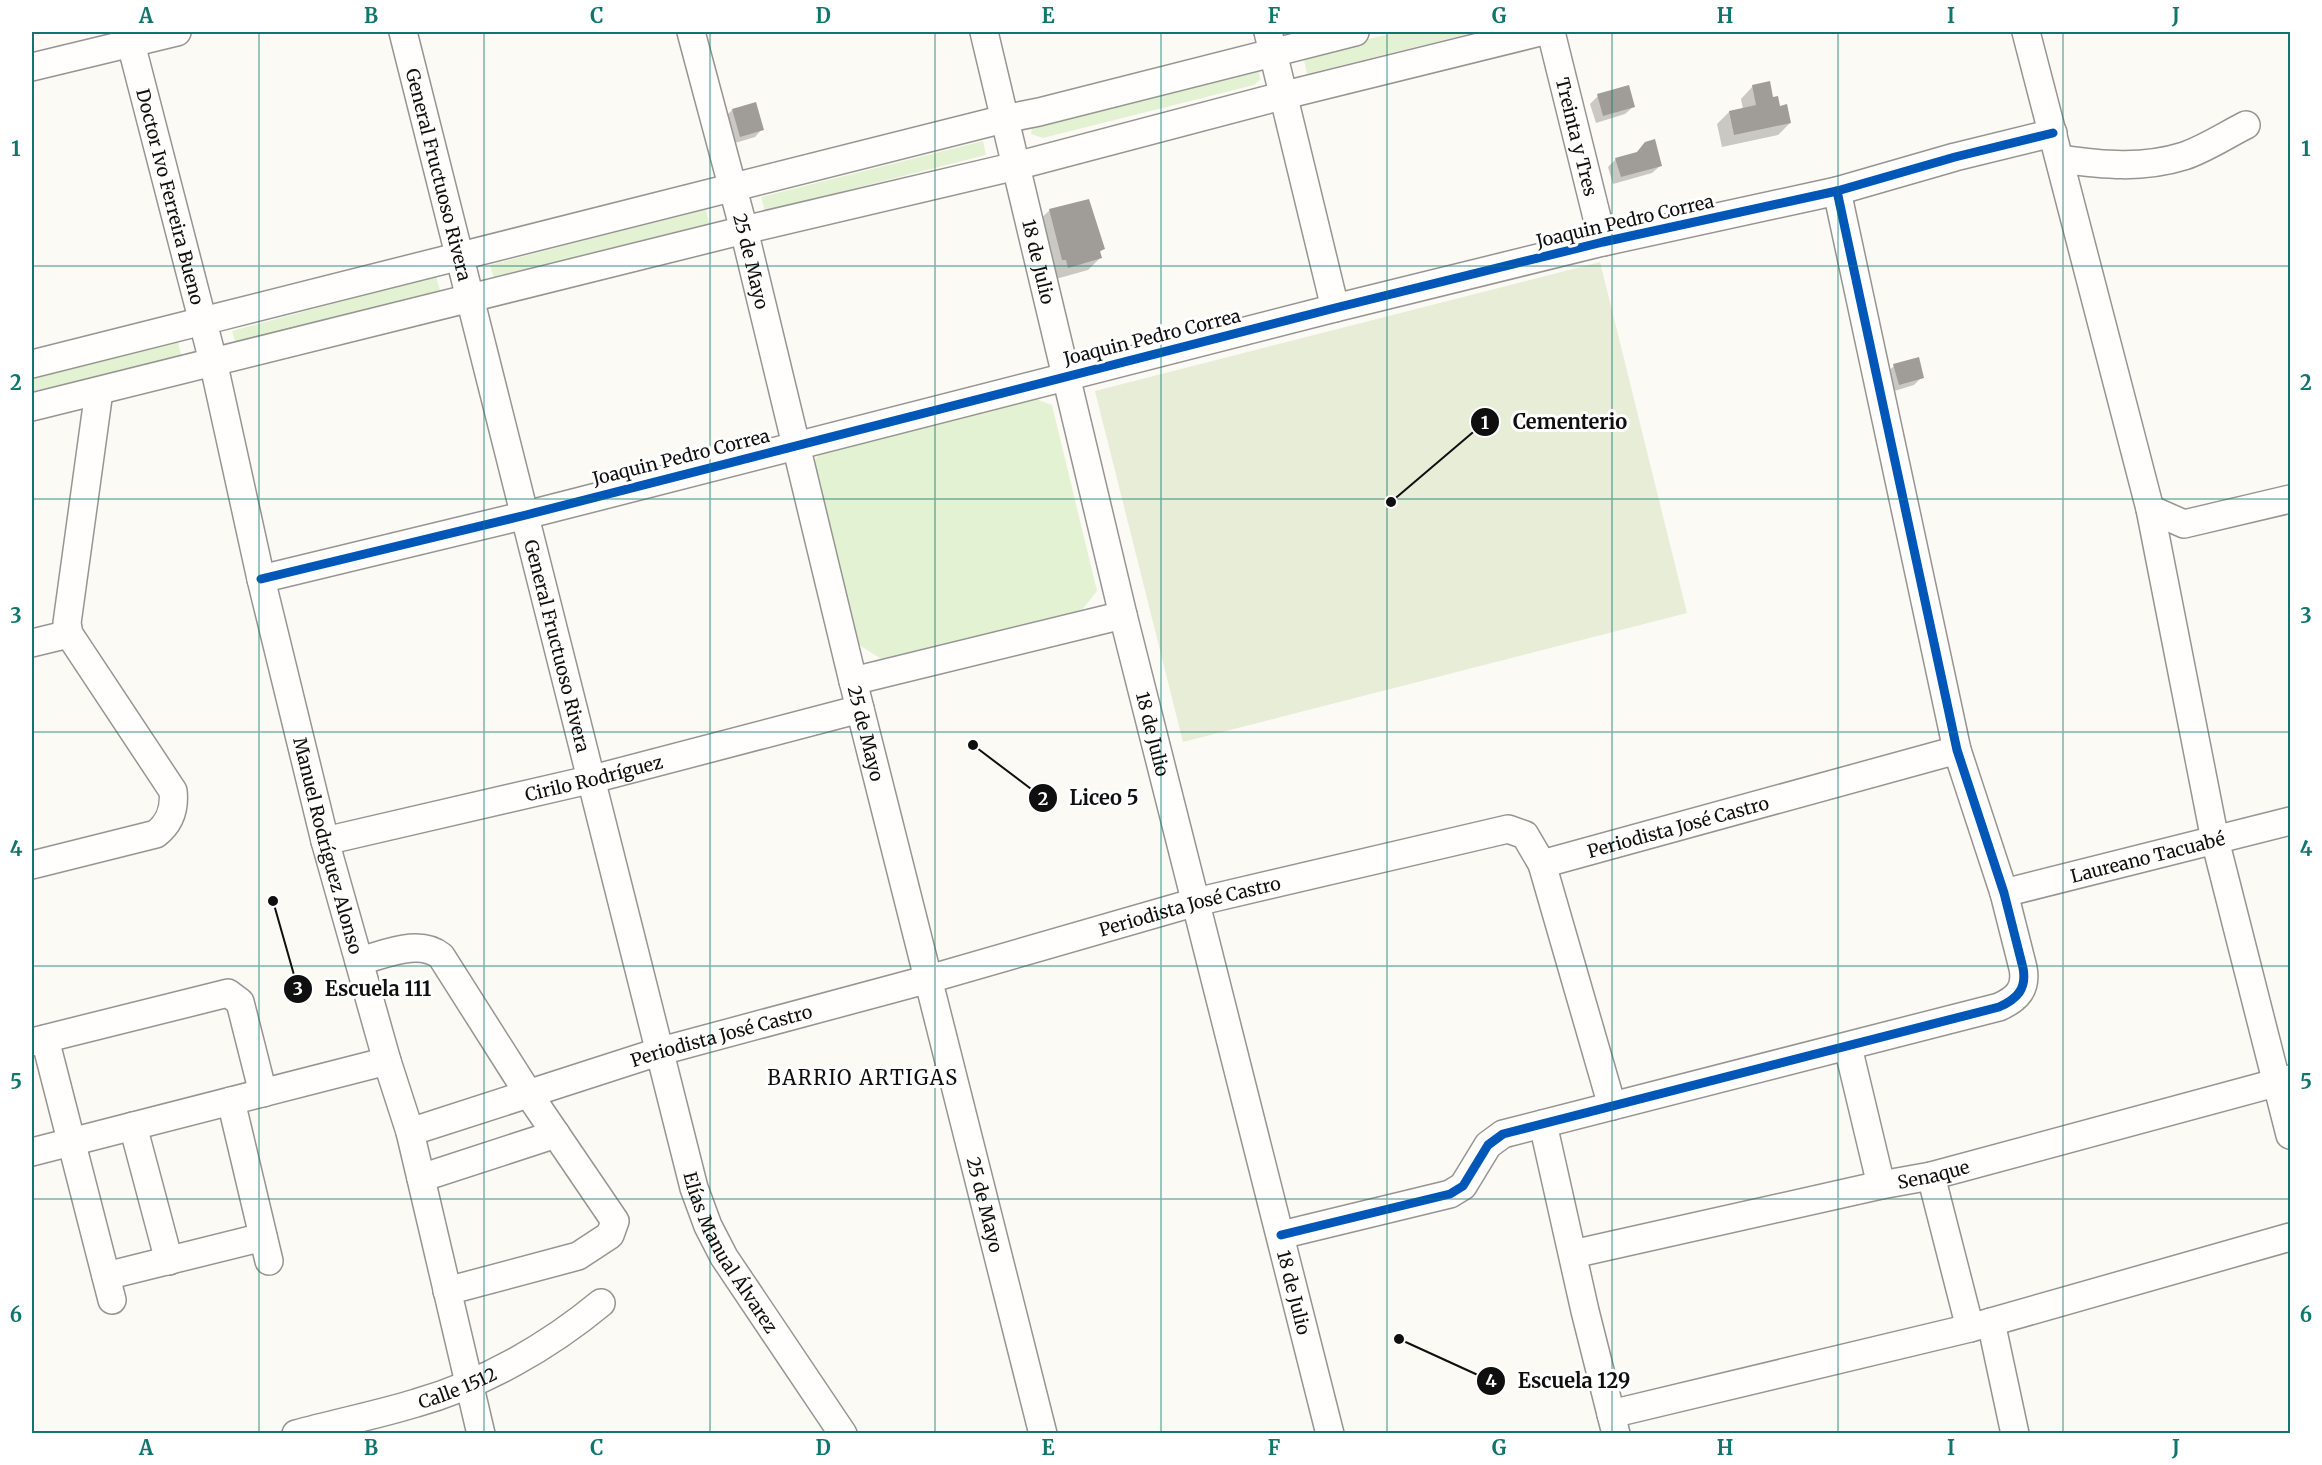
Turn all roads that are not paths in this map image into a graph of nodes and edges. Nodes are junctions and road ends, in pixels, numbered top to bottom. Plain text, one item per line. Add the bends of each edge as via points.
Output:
1 (177, 32) edge
2 (404, 32) edge
3 (692, 32) edge
4 (984, 32) edge
5 (1355, 32) edge
6 (1540, 32) edge
7 (1551, 32) edge
8 (2026, 32) edge
9 (130, 38) edge
10 (1271, 42) edge
11 (32, 67) edge
12 (1285, 95) junction
13 (1004, 119) junction
14 (2246, 125) dead end
15 (2053, 133) junction
16 (2061, 159) junction
17 (1016, 166) junction
18 (732, 186) junction
19 (1837, 191) junction
20 (744, 230) junction
21 (1603, 242) junction
22 (461, 256) junction
23 (472, 298) junction
24 (1335, 308) junction
25 (203, 321) junction
26 (213, 361) junction
27 (32, 364) edge
28 (1065, 377) junction
29 (99, 391) junction
30 (32, 407) edge
31 (795, 445) junction
32 (2290, 499) edge
33 (2150, 509) junction
34 (526, 515) junction
35 (261, 579) junction
36 (1123, 615) junction
37 (69, 634) junction
38 (32, 643) edge
39 (853, 681) junction
40 (860, 709) junction
41 (1957, 750) junction
42 (593, 779) junction
43 (2290, 821) edge
44 (2215, 840) junction
45 (325, 841) junction
46 (1542, 864) junction
47 (32, 865) edge
48 (2004, 893) junction
49 (1196, 902) junction
50 (359, 961) junction
51 (929, 979) junction
52 (38, 1040) edge
53 (1848, 1047) junction
54 (661, 1051) junction
55 (387, 1061) junction
56 (2283, 1081) edge
57 (263, 1093) junction
58 (528, 1093) junction
59 (231, 1101) junction
60 (1612, 1106) junction
61 (1543, 1124) junction
62 (134, 1126) junction
63 (410, 1132) junction
64 (556, 1134) junction
65 (2290, 1135) edge
66 (71, 1141) junction
67 (32, 1152) edge
68 (1931, 1176) junction
69 (421, 1178) junction
70 (1881, 1185) junction
71 (1281, 1235) junction
72 (2290, 1237) edge
73 (1574, 1254) junction
74 (169, 1261) junction
75 (447, 1291) junction
76 (601, 1303) dead end
77 (1981, 1325) junction
78 (469, 1384) junction
79 (1614, 1424) edge
80 (296, 1434) edge
81 (481, 1434) edge
82 (843, 1434) edge
83 (1043, 1434) edge
84 (1330, 1434) edge
85 (2014, 1434) edge

1 - 9 street
2 - 22 street, General Fructuoso Rivera
3 - 18 street, 25 de Mayo
4 - 13 street, 18 de Julio
5 - 10 street
6 - 12 street
7 - 21 street, Treinta y Tres
8 - 15 street
9 - 11 street
9 - 25 street, Doctor Ivo Ferreira Bueno
10 - 12 street
10 - 13 street
12 - 17 street
12 - 24 street
13 - 17 street, 18 de Julio
13 - 18 street
14 - 16 street via 2185,156 2130,166
15 - 16 street
15 - 19 street, Joaquin Pedro Correa
16 - 33 street
17 - 20 street
17 - 28 street, 18 de Julio
18 - 20 street, 25 de Mayo
18 - 22 street
19 - 21 street, Joaquin Pedro Correa
19 - 41 street
20 - 23 street
20 - 31 street, 25 de Mayo
21 - 24 street, Joaquin Pedro Correa
22 - 23 street, General Fructuoso Rivera
22 - 25 street
23 - 26 street
23 - 34 street, General Fructuoso Rivera
24 - 28 street, Joaquin Pedro Correa
25 - 26 street, Doctor Ivo Ferreira Bueno
25 - 27 street
26 - 29 street
26 - 35 street, Manuel Rodríguez Alonso
28 - 31 street, Joaquin Pedro Correa
28 - 36 street, 18 de Julio
29 - 30 street
29 - 37 street via 67,623
31 - 34 street, Joaquin Pedro Correa
31 - 39 street, 25 de Mayo
32 - 33 street via 2184,524
33 - 44 street
34 - 35 street, Joaquin Pedro Correa
34 - 42 street, General Fructuoso Rivera
35 - 45 street, Manuel Rodríguez Alonso
36 - 39 street
36 - 49 street, 18 de Julio
37 - 38 street
37 - 47 street via 173,791 174,805 165,827 156,834
39 - 40 street, 25 de Mayo
40 - 42 street, Cirilo Rodríguez
40 - 51 street, 25 de Mayo
41 - 46 street, Periodista José Castro
41 - 48 street
42 - 45 street, Cirilo Rodríguez
42 - 54 street, General Fructuoso Rivera
43 - 44 street, Laureano Tacuabé
44 - 48 street, Laureano Tacuabé
44 - 56 street
45 - 50 street, Manuel Rodríguez Alonso
46 - 49 street, Periodista José Castro via 1525,836 1508,829
46 - 60 street
48 - 53 street via 2025,979 2013,1001
49 - 51 street, Periodista José Castro
49 - 71 street, 18 de Julio
50 - 55 street, Manuel Rodríguez Alonso
50 - 58 street via 417,947 441,956
51 - 54 street, Periodista José Castro
51 - 83 street, 25 de Mayo
52 - 57 street via 228,993 240,1002
52 - 66 street
53 - 60 street
53 - 70 street
54 - 58 street, Periodista José Castro
54 - 82 street, Elías Manual Álvarez via 682,1144 708,1226 724,1257
55 - 57 street
55 - 63 street, Manuel Rodríguez Alonso
56 - 65 street
56 - 68 street, Senaque
57 - 59 street
58 - 63 street, Periodista José Castro
58 - 64 street
59 - 62 street
59 - 74 street via 266,1249
60 - 61 street
61 - 71 street via 1503,1134 1488,1145 1463,1186 1450,1194
61 - 73 street
62 - 66 street
62 - 74 street
63 - 69 street, Manuel Rodríguez Alonso
64 - 69 street
64 - 75 street via 615,1221 610,1235 578,1256
66 - 67 street
66 - 74 street via 109,1288
68 - 70 street, Senaque
68 - 77 street
69 - 75 street, Manuel Rodríguez Alonso
70 - 73 street, Senaque
71 - 84 street, 18 de Julio
72 - 77 street
73 - 79 street
75 - 78 street, Manuel Rodríguez Alonso
76 - 78 street, Calle 1512 via 574,1325 508,1366
77 - 79 street
77 - 85 street
78 - 80 street, Calle 1512 via 418,1403
78 - 81 street, Manuel Rodríguez Alonso

